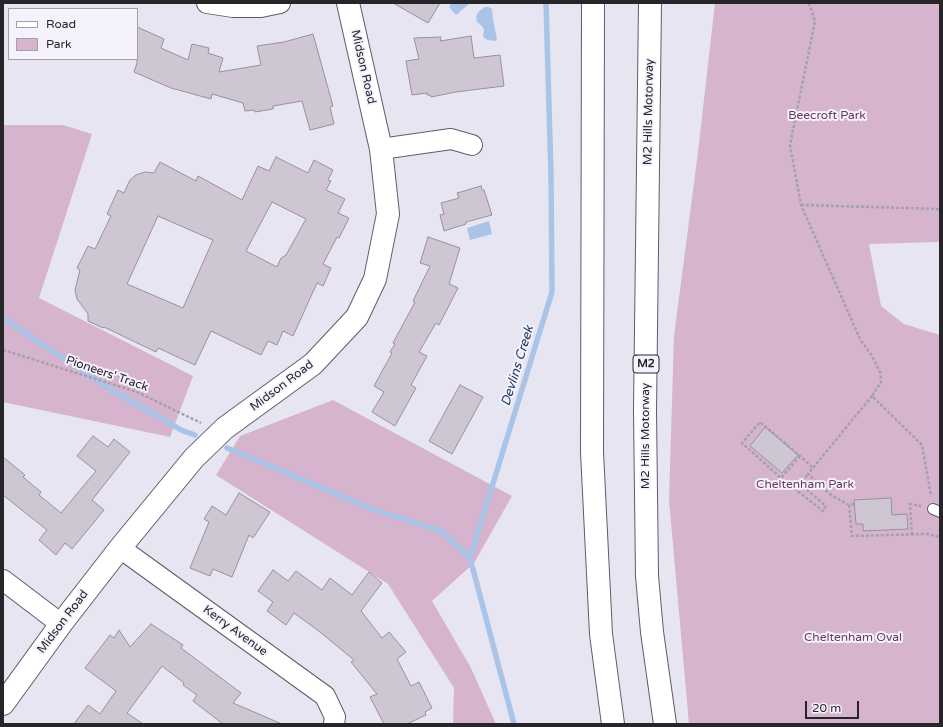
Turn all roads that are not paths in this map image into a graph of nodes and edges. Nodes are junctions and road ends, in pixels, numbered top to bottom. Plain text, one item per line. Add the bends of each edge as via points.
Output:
1 (207, 3) edge
2 (280, 3) edge
3 (348, 3) edge
4 (593, 3) edge
5 (650, 3) edge
6 (472, 145) dead end
7 (381, 149) junction
8 (120, 548) junction
9 (3, 580) edge
10 (61, 624) junction
11 (3, 704) edge
12 (334, 724) edge
13 (613, 724) edge
14 (665, 724) edge

1 - 2 street via 233,7 261,7
3 - 7 main road, Midson Road
4 - 13 main road via 592,452 601,634
5 - 14 main road, M2 Hills Motorway / M2 via 646,531 652,632
6 - 7 street via 451,139
7 - 8 main road, Midson Road via 388,214 375,279 357,317 313,364 224,428 194,458
8 - 10 main road, Midson Road
8 - 12 street, Kerry Avenue via 325,696 335,717
9 - 10 street
10 - 11 main road, Midson Road

